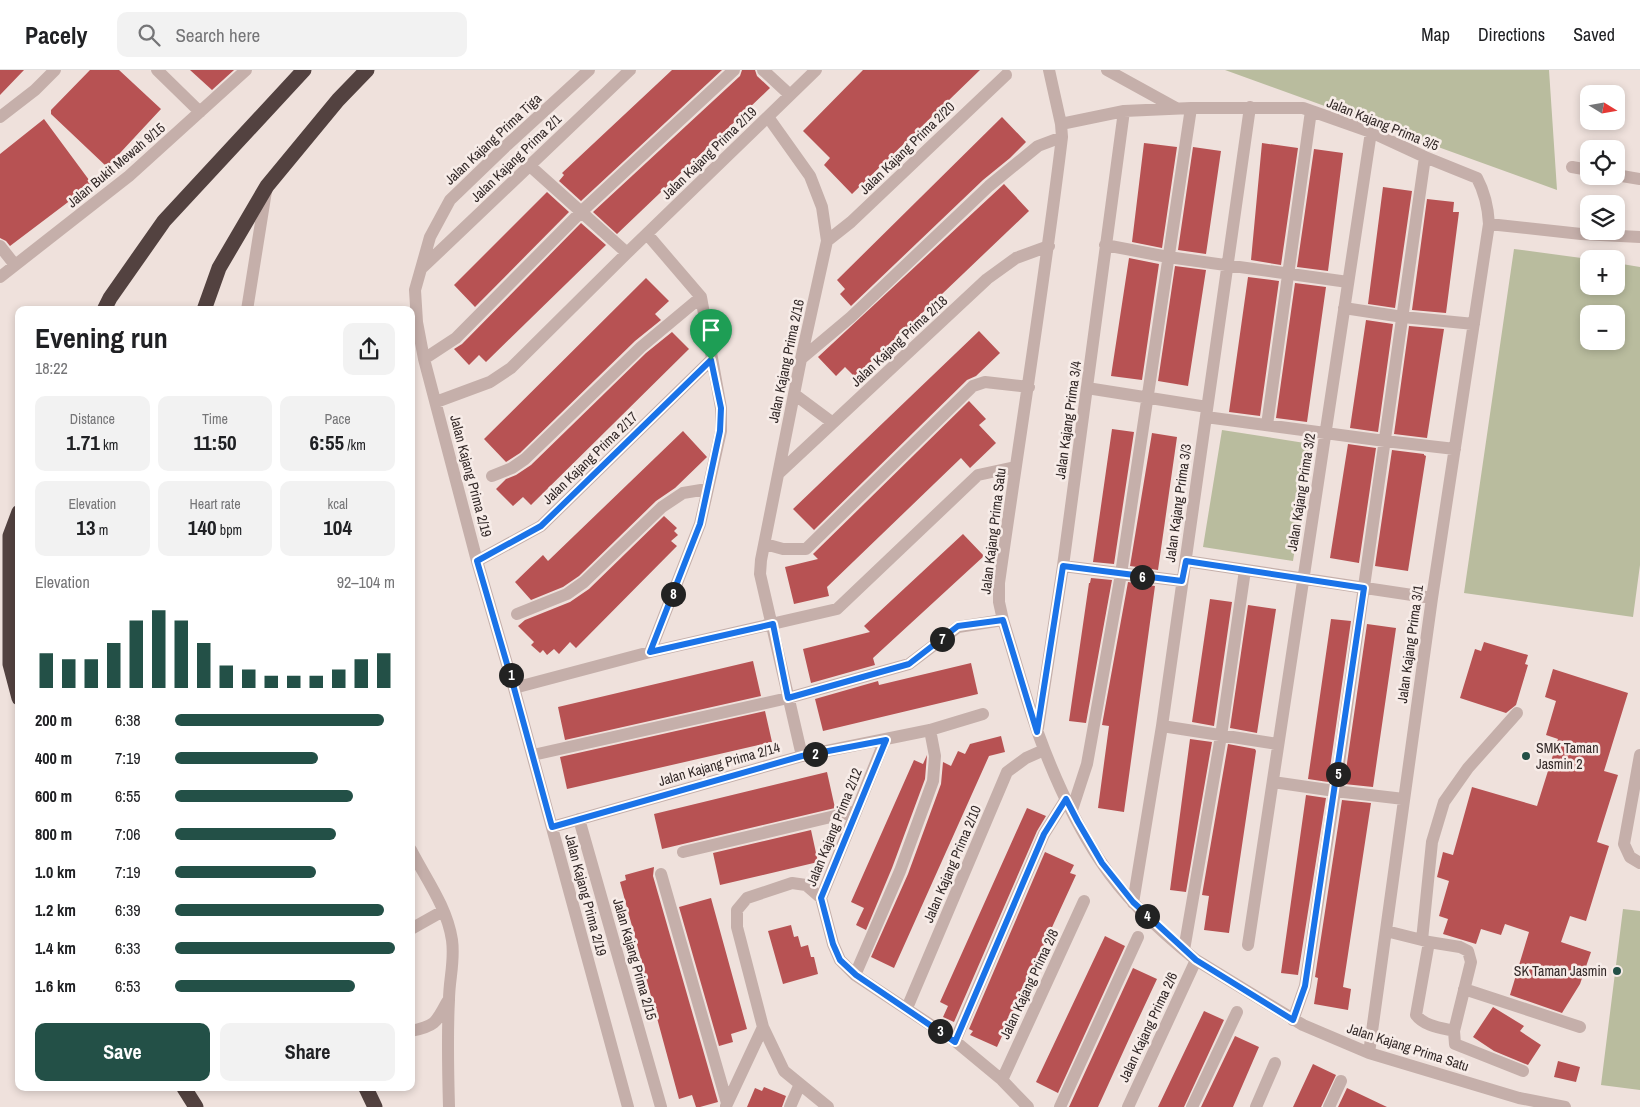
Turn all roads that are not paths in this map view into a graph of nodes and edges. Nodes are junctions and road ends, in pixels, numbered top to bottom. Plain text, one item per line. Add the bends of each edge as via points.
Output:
1 (55, 70) edge
2 (157, 70) edge
3 (246, 70) edge
4 (304, 70) edge
5 (367, 70) edge
6 (589, 70) edge
7 (630, 70) edge
8 (734, 70) edge
9 (763, 70) edge
10 (816, 70) edge
11 (1049, 70) edge
12 (1107, 70) edge
13 (1006, 75) dead end
14 (790, 95) junction
15 (1250, 107) junction
16 (1176, 108) junction
17 (1191, 108) junction
18 (1124, 111) junction
19 (1311, 111) junction
20 (200, 112) junction
21 (0, 117) edge
22 (768, 117) junction
23 (1062, 124) junction
24 (1371, 132) junction
25 (1062, 137) junction
26 (1425, 157) junction
27 (530, 166) junction
28 (1572, 167) dead end
29 (1580, 168) edge
30 (1625, 176) edge
31 (1640, 179) edge
32 (267, 186) junction
33 (581, 212) junction
34 (1489, 224) junction
35 (647, 234) junction
36 (1640, 237) edge
37 (1487, 240) joint
38 (827, 241) junction
39 (1105, 245) junction
40 (0, 246) edge
41 (1049, 246) junction
42 (627, 253) junction
43 (1168, 257) junction
44 (1228, 265) junction
45 (15, 266) junction
46 (422, 268) junction
47 (1289, 274) junction
48 (0, 277) edge
49 (1348, 282) junction
50 (701, 297) junction
51 (106, 306) edge
52 (205, 306) edge
53 (248, 306) edge
54 (1344, 308) junction
55 (1403, 317) junction
56 (1474, 324) junction
57 (424, 359) junction
58 (801, 359) junction
59 (711, 360) junction
60 (1029, 387) junction
61 (1087, 388) junction
62 (794, 394) junction
63 (1147, 397) junction
64 (436, 402) junction
65 (1206, 412) junction
66 (833, 423) junction
67 (1267, 425) junction
68 (1325, 432) junction
69 (1385, 441) junction
70 (1455, 449) junction
71 (1015, 467) junction
72 (779, 473) junction
73 (492, 476) dead end
74 (707, 489) junction
75 (15, 523) edge
76 (764, 544) junction
77 (477, 561) junction
78 (1186, 561) junction
79 (1063, 566) junction
80 (1246, 570) junction
81 (1121, 574) junction
82 (1303, 579) junction
83 (1182, 581) junction
84 (1364, 588) junction
85 (1432, 598) junction
86 (517, 614) dead end
87 (1003, 620) junction
88 (773, 624) junction
89 (650, 652) junction
90 (15, 683) edge
91 (514, 688) junction
92 (788, 698) junction
93 (1516, 713) dead end
94 (983, 714) dead end
95 (1162, 726) junction
96 (930, 730) junction
97 (1037, 732) junction
98 (1221, 736) junction
99 (886, 740) junction
100 (1278, 744) junction
101 (1044, 750) junction
102 (533, 755) junction
103 (1640, 755) edge
104 (802, 756) junction
105 (1272, 782) junction
106 (1335, 792) junction
107 (1404, 799) junction
108 (1069, 804) junction
109 (856, 811) junction
110 (579, 818) junction
111 (552, 827) junction
112 (683, 852) dead end
113 (415, 857) edge
114 (1635, 860) edge
115 (661, 874) dead end
116 (821, 898) junction
117 (1084, 901) dead end
118 (1133, 902) junction
119 (443, 910) junction
120 (415, 927) edge
121 (1386, 931) junction
122 (1138, 937) dead end
123 (1425, 941) junction
124 (1248, 945) dead end
125 (1184, 950) junction
126 (1196, 960) junction
127 (856, 975) junction
128 (1464, 989) junction
129 (449, 997) junction
130 (907, 1008) junction
131 (1237, 1012) dead end
132 (1293, 1020) junction
133 (763, 1026) junction
134 (1580, 1027) dead end
135 (415, 1030) edge
136 (1454, 1031) junction
137 (955, 1042) junction
138 (1369, 1053) junction
139 (1275, 1064) dead end
140 (1524, 1071) dead end
141 (1002, 1080) junction
142 (1341, 1081) dead end
143 (800, 1084) junction
144 (186, 1091) edge
145 (367, 1091) edge
146 (726, 1105) edge
147 (196, 1107) edge
148 (375, 1107) edge
149 (449, 1107) edge
150 (628, 1107) edge
151 (661, 1107) edge
152 (790, 1107) edge
153 (828, 1107) edge
154 (1028, 1107) edge
155 (1060, 1107) edge
156 (1128, 1107) edge
157 (1192, 1107) edge
158 (1256, 1107) edge
159 (1329, 1107) edge
160 (1565, 1107) edge

1 - 21 street
2 - 20 street
3 - 20 street, Jalan Bukit Mewah 9/15
4 - 51 highway via 164,221
5 - 32 highway
6 - 46 street, Jalan Kajang Prima Tiga via 450,200 430,237
7 - 27 street, Jalan Kajang Prima 2/1
8 - 33 street
9 - 14 street
10 - 14 street, Jalan Kajang Prima 2/19
11 - 23 street, Jalan Kajang Prima Satu
12 - 16 street
13 - 38 street, Jalan Kajang Prima 2/20
14 - 22 street, Jalan Kajang Prima 2/19
15 - 17 street, Jalan Kajang Prima 3/5
15 - 19 street, Jalan Kajang Prima 3/5
15 - 44 street, Jalan Kajang Prima 3/3
16 - 17 street, Jalan Kajang Prima 3/5
16 - 18 street, Jalan Kajang Prima 3/5
17 - 43 street
18 - 23 street, Jalan Kajang Prima 3/5
18 - 39 street, Jalan Kajang Prima 3/4
19 - 24 street, Jalan Kajang Prima 3/5
19 - 47 street
20 - 45 street, Jalan Bukit Mewah 9/15 via 129,176
22 - 35 street, Jalan Kajang Prima 2/19
22 - 38 street, Jalan Kajang Prima 2/16 via 810,176 822,207
23 - 25 street, Jalan Kajang Prima Satu
24 - 26 street, Jalan Kajang Prima 3/5
24 - 49 street, Jalan Kajang Prima 3/2
25 - 41 street, Jalan Kajang Prima Satu
25 - 58 street via 1038,146 989,186 851,317
26 - 34 street, Jalan Kajang Prima 3/5 via 1477,178 1486,200
26 - 55 street
27 - 33 street
27 - 46 street, Jalan Kajang Prima 2/1
28 - 29 street
30 - 31 street
32 - 52 highway via 219,268
32 - 53 street
33 - 42 street
33 - 57 street via 456,338
34 - 36 street
34 - 37 street, Jalan Kajang Prima 3/5
35 - 42 street, Jalan Kajang Prima 2/19
35 - 50 street
37 - 56 street, Jalan Kajang Prima 3/1
38 - 58 street, Jalan Kajang Prima 2/16
39 - 43 street
39 - 61 street, Jalan Kajang Prima 3/4
40 - 45 street
41 - 60 street, Jalan Kajang Prima Satu
41 - 66 street, Jalan Kajang Prima 2/18 via 1016,258 988,279
42 - 64 street, Jalan Kajang Prima 2/19 via 512,368 490,382
43 - 44 street
43 - 63 street
44 - 47 street
44 - 65 street, Jalan Kajang Prima 3/3
45 - 48 street, Jalan Bukit Mewah 9/15
46 - 57 street, Jalan Kajang Prima 2/19 via 415,290
47 - 49 street
47 - 67 street
49 - 54 street, Jalan Kajang Prima 3/2
50 - 59 street
50 - 73 street via 641,347 525,459
54 - 55 street
54 - 68 street, Jalan Kajang Prima 3/2
55 - 56 street
55 - 69 street
56 - 70 street, Jalan Kajang Prima 3/1
57 - 64 street, Jalan Kajang Prima 2/19
58 - 62 street, Jalan Kajang Prima 2/16
59 - 74 street via 721,408 720,431
59 - 77 street, Jalan Kajang Prima 2/17 via 541,526
60 - 71 street, Jalan Kajang Prima Satu
60 - 76 street via 985,382 973,386 806,549 783,549
61 - 63 street
61 - 79 street, Jalan Kajang Prima 3/4
62 - 66 street
62 - 72 street, Jalan Kajang Prima 2/16
63 - 65 street
63 - 81 street
64 - 77 street, Jalan Kajang Prima 2/19
65 - 67 street
65 - 78 street, Jalan Kajang Prima 3/3
66 - 72 street, Jalan Kajang Prima 2/18
67 - 68 street
68 - 69 street
68 - 82 street, Jalan Kajang Prima 3/2
69 - 70 street
69 - 84 street
70 - 85 street, Jalan Kajang Prima 3/1
71 - 87 street, Jalan Kajang Prima Satu via 999,583
71 - 88 street via 978,475 838,609
72 - 76 street, Jalan Kajang Prima 2/16
74 - 86 street via 683,493 662,507 584,582 567,594
74 - 89 street via 700,524
75 - 90 highway via 10,536 10,664
76 - 88 street, Jalan Kajang Prima 2/16 via 760,574
77 - 91 street, Jalan Kajang Prima 2/19
78 - 80 street
78 - 83 street, Jalan Kajang Prima 3/3
79 - 81 street
79 - 97 street, Jalan Kajang Prima 3/4
80 - 82 street
80 - 98 street
81 - 83 street
81 - 108 street via 1087,764
82 - 84 street
82 - 100 street, Jalan Kajang Prima 3/2
83 - 95 street, Jalan Kajang Prima 3/3
84 - 85 street
84 - 106 street
85 - 107 street, Jalan Kajang Prima 3/1
87 - 92 street via 958,626 909,664
87 - 97 street, Jalan Kajang Prima Satu
88 - 89 street
88 - 92 street, Jalan Kajang Prima 2/16
89 - 91 street
91 - 102 street, Jalan Kajang Prima 2/19
92 - 102 street
92 - 104 street, Jalan Kajang Prima 2/16
93 - 123 street via 1468,768 1444,802 1432,842
94 - 96 street, Jalan Kajang Prima 2/14
95 - 98 street
95 - 118 street, Jalan Kajang Prima 3/3
96 - 99 street, Jalan Kajang Prima 2/14
96 - 127 street via 935,756 934,781
97 - 101 street, Jalan Kajang Prima Satu
98 - 100 street
98 - 125 street
99 - 104 street, Jalan Kajang Prima 2/14
99 - 109 street, Jalan Kajang Prima 2/12
100 - 105 street, Jalan Kajang Prima 3/2
101 - 108 street, Jalan Kajang Prima Satu
101 - 130 street, Jalan Kajang Prima 2/10 via 1007,772
102 - 111 street, Jalan Kajang Prima 2/19
103 - 114 street via 1624,844
104 - 110 street, Jalan Kajang Prima 2/14
105 - 106 street
105 - 124 street, Jalan Kajang Prima 3/2
106 - 107 street
106 - 132 street via 1305,986
107 - 121 street, Jalan Kajang Prima 3/1
108 - 118 street, Jalan Kajang Prima Satu via 1102,863
108 - 137 street via 1044,834
109 - 112 street
109 - 116 street, Jalan Kajang Prima 2/12
110 - 111 street, Jalan Kajang Prima 2/14
110 - 151 street, Jalan Kajang Prima 2/15
111 - 150 street, Jalan Kajang Prima 2/19
113 - 119 street
115 - 146 street
116 - 127 street via 840,960
116 - 133 street via 806,885 792,883 747,898 737,910 737,927
117 - 141 street, Jalan Kajang Prima 2/8
118 - 125 street, Jalan Kajang Prima Satu
119 - 120 street
119 - 129 street via 452,938 453,968
121 - 123 street
121 - 138 street, Jalan Kajang Prima 3/1
122 - 155 street
123 - 128 street via 1468,950 1471,962
123 - 136 street via 1416,1015 1426,1024
125 - 126 street, Jalan Kajang Prima Satu
126 - 132 street, Jalan Kajang Prima Satu
126 - 156 street, Jalan Kajang Prima 2/6
127 - 130 street
128 - 134 street
128 - 136 street
129 - 135 street via 439,1018 429,1027
129 - 149 street
130 - 137 street
131 - 157 street
132 - 138 street, Jalan Kajang Prima Satu
133 - 143 street via 784,1071
133 - 146 street
136 - 140 street via 1456,1044
137 - 141 street
138 - 160 street, Jalan Kajang Prima Satu via 1519,1098
139 - 158 street
141 - 154 street
142 - 159 street
143 - 152 street
143 - 153 street
144 - 147 highway
145 - 148 highway

